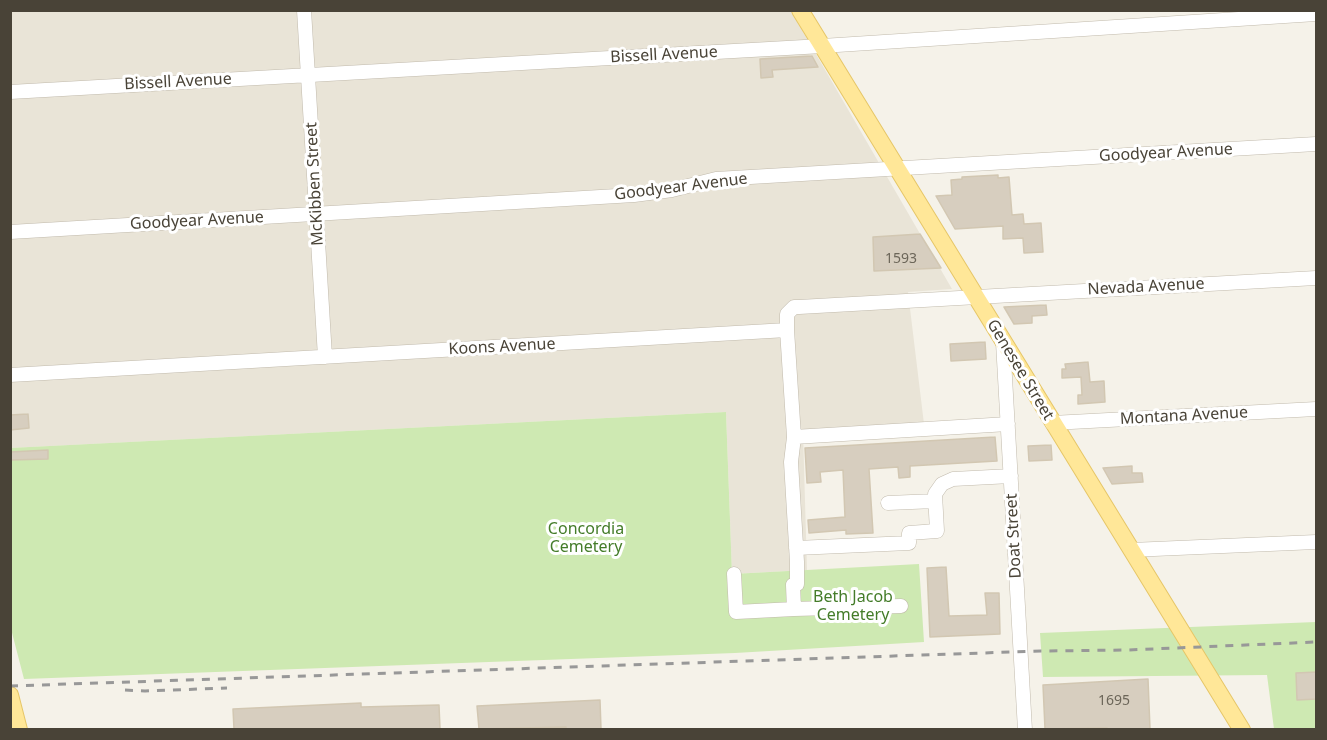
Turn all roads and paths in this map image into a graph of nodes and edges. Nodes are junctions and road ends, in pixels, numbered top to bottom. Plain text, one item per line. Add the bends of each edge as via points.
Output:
1 (304, 10) edge
2 (800, 10) edge
3 (1317, 14) edge
4 (822, 46) junction
5 (308, 75) junction
6 (10, 92) edge
7 (1317, 144) edge
8 (897, 168) junction
9 (317, 214) junction
10 (10, 231) edge
11 (1317, 278) edge
12 (976, 297) junction
13 (787, 330) junction
14 (1003, 342) junction
15 (325, 357) junction
16 (10, 375) edge
17 (1317, 409) edge
18 (1052, 423) junction
19 (1008, 424) junction
20 (794, 436) junction
21 (1011, 476) junction
22 (935, 501) junction
23 (888, 503) dead end
24 (1317, 542) edge
25 (796, 548) junction
26 (1131, 550) junction
27 (734, 574) dead end
28 (901, 606) dead end
29 (794, 609) junction
30 (10, 695) edge
31 (18, 729) edge
32 (1025, 729) edge
33 (1242, 729) edge

1 - 5 street, McKibben Street
2 - 4 main road, Genesee Street
3 - 4 street, Bissell Avenue
4 - 5 street, Bissell Avenue
4 - 8 main road, Genesee Street
5 - 6 street, Bissell Avenue
5 - 9 street, McKibben Street
7 - 8 street, Goodyear Avenue
8 - 9 street, Goodyear Avenue via 712,180 634,195
8 - 12 main road, Genesee Street
9 - 10 street, Goodyear Avenue
9 - 15 street, McKibben Street
11 - 12 street, Nevada Avenue
12 - 13 street via 794,307 787,314
12 - 14 main road, Genesee Street
13 - 15 street, Koons Avenue
13 - 20 street
14 - 18 main road, Genesee Street
14 - 19 street, Doat Street
15 - 16 street, Koons Avenue
17 - 18 street, Montana Avenue
18 - 26 main road, Genesee Street
19 - 20 street
19 - 21 street, Doat Street
20 - 25 street via 791,462
21 - 22 street via 953,479 942,484
21 - 32 street, Doat Street
22 - 23 street
22 - 25 street via 937,531 909,533 909,543
24 - 26 street
25 - 29 street
26 - 33 main road, Genesee Street
27 - 29 street via 736,612
28 - 29 street
30 - 31 main road

